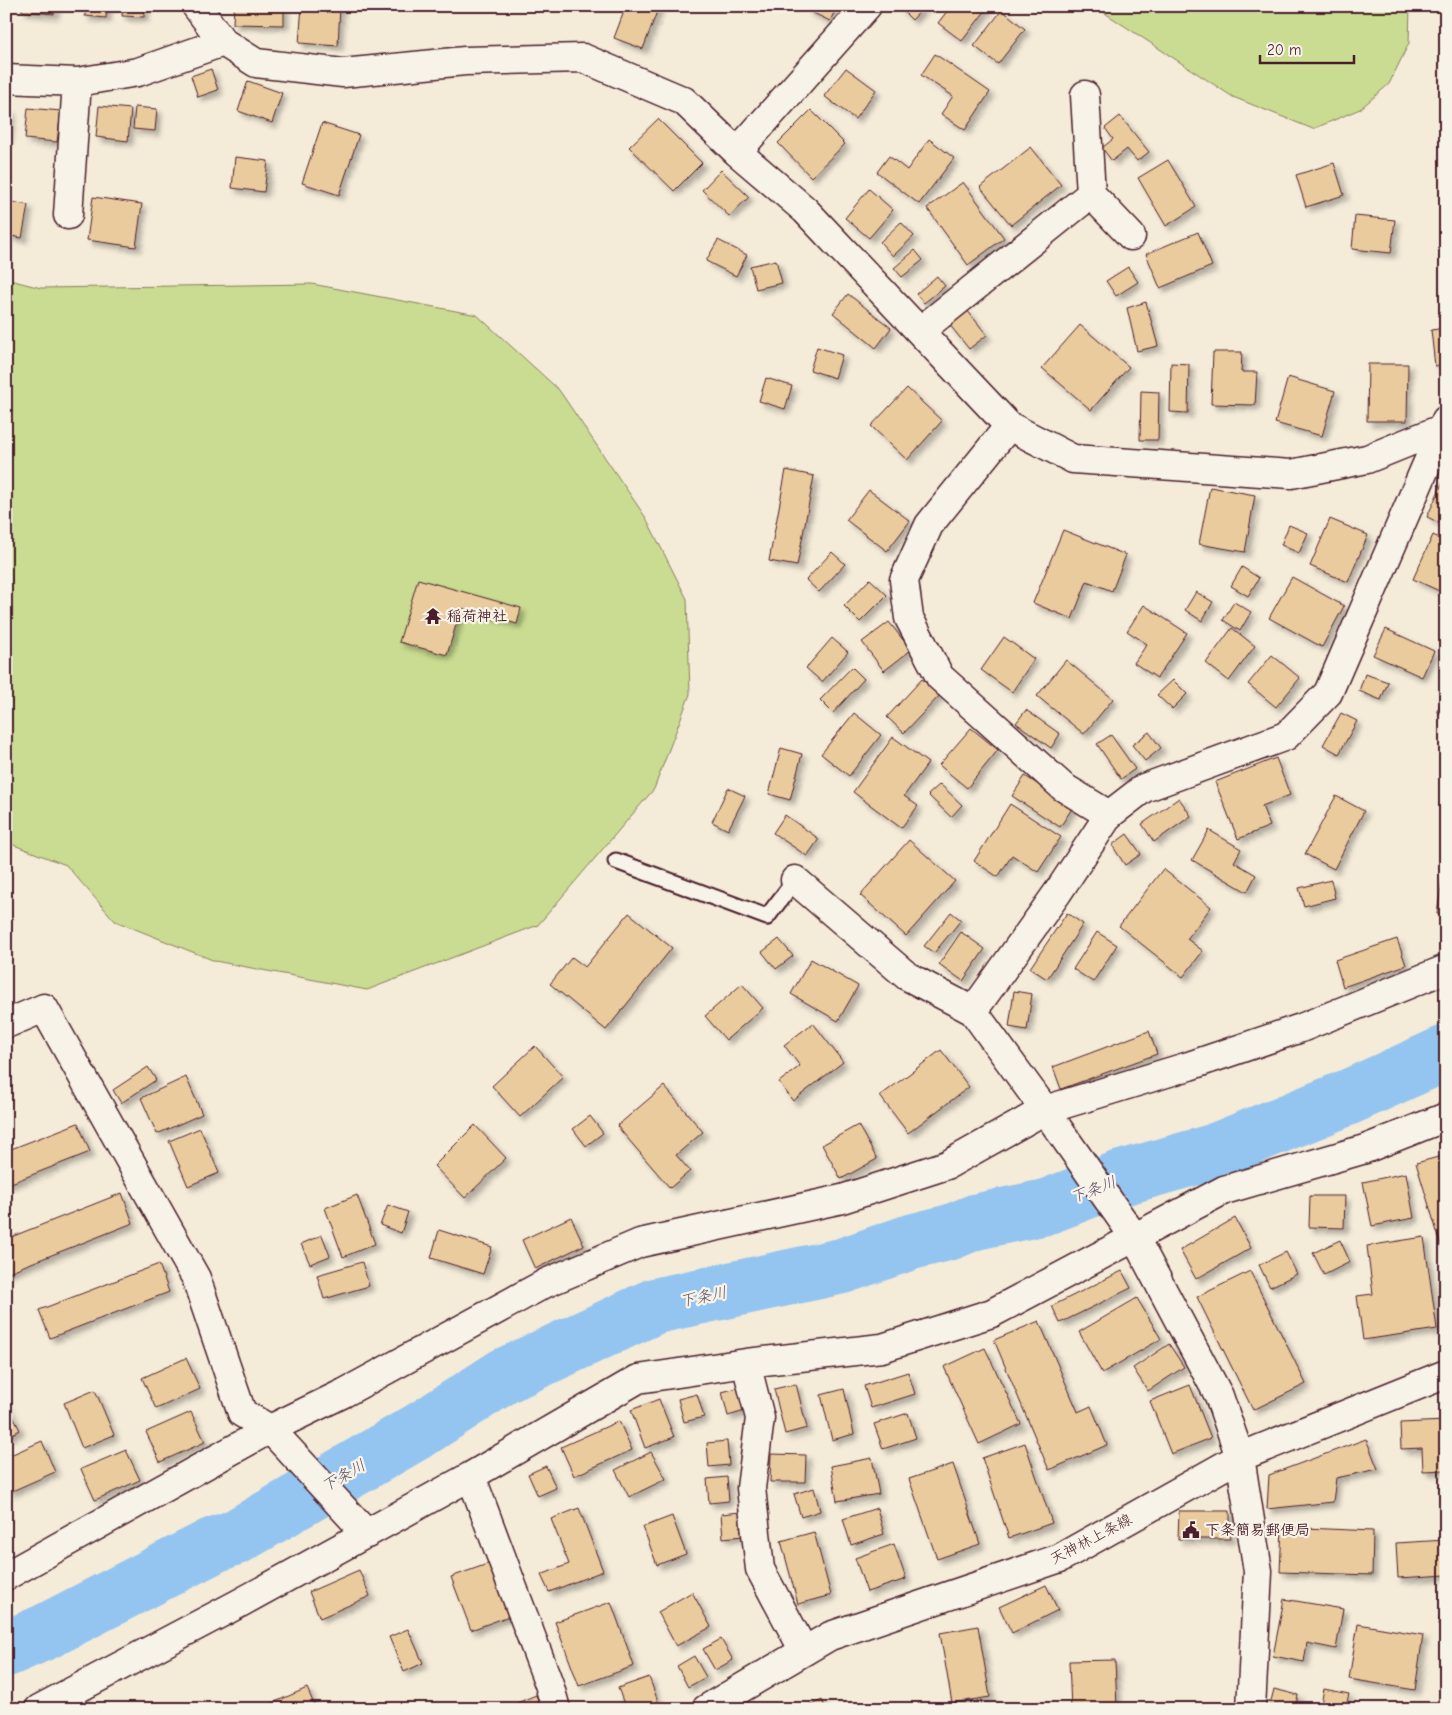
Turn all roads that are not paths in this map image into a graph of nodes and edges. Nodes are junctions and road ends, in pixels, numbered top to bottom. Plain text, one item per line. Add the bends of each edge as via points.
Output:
1 (196, 6) edge
2 (867, 6) edge
3 (223, 42) junction
4 (6, 79) edge
5 (77, 82) junction
6 (1085, 95) dead end
7 (737, 152) junction
8 (1091, 194) junction
9 (68, 215) dead end
10 (1131, 236) dead end
11 (920, 331) junction
12 (1444, 425) edge
13 (1009, 426) junction
14 (1109, 815) junction
15 (616, 861) dead end
16 (795, 880) joint
17 (1446, 969) edge
18 (973, 1011) junction
19 (6, 1024) edge
20 (1045, 1110) junction
21 (1446, 1117) edge
22 (1135, 1238) junction
23 (746, 1363) junction
24 (1446, 1374) edge
25 (270, 1429) junction
26 (1240, 1457) junction
27 (471, 1476) junction
28 (367, 1534) junction
29 (6, 1576) edge
30 (804, 1651) junction
31 (712, 1707) edge
32 (39, 1709) edge
33 (556, 1709) edge
34 (1251, 1709) edge

1 - 3 street
2 - 7 street
3 - 5 street via 138,72
3 - 7 street via 256,63 343,73 465,61 583,58 684,101
4 - 5 street
5 - 9 street
6 - 8 street
7 - 11 street via 805,210
8 - 10 street
8 - 11 street
11 - 13 street
12 - 13 street via 1367,459 1291,474 1073,459
12 - 14 street via 1328,693 1286,736 1144,788
13 - 14 street via 929,525 904,580 909,618 940,677 1063,787
14 - 18 street
15 - 16 lane via 767,917
16 - 18 street via 907,976
17 - 20 street via 1300,1028
18 - 20 street
19 - 25 street via 44,1008 196,1278 242,1413
20 - 22 street
20 - 25 street via 938,1168 842,1199 640,1243 546,1283 344,1394
21 - 22 street via 1365,1149 1224,1190
22 - 23 street via 992,1312 882,1348
22 - 26 street via 1219,1396
23 - 27 street via 638,1379
23 - 30 street via 760,1418 751,1488 760,1569
24 - 26 street, 天神林上条線
25 - 28 street
25 - 29 street
26 - 30 street, 天神林上条線 via 1060,1558 830,1636
26 - 34 street via 1258,1571
27 - 28 street
27 - 33 street
28 - 32 street
30 - 31 street, 天神林上条線

